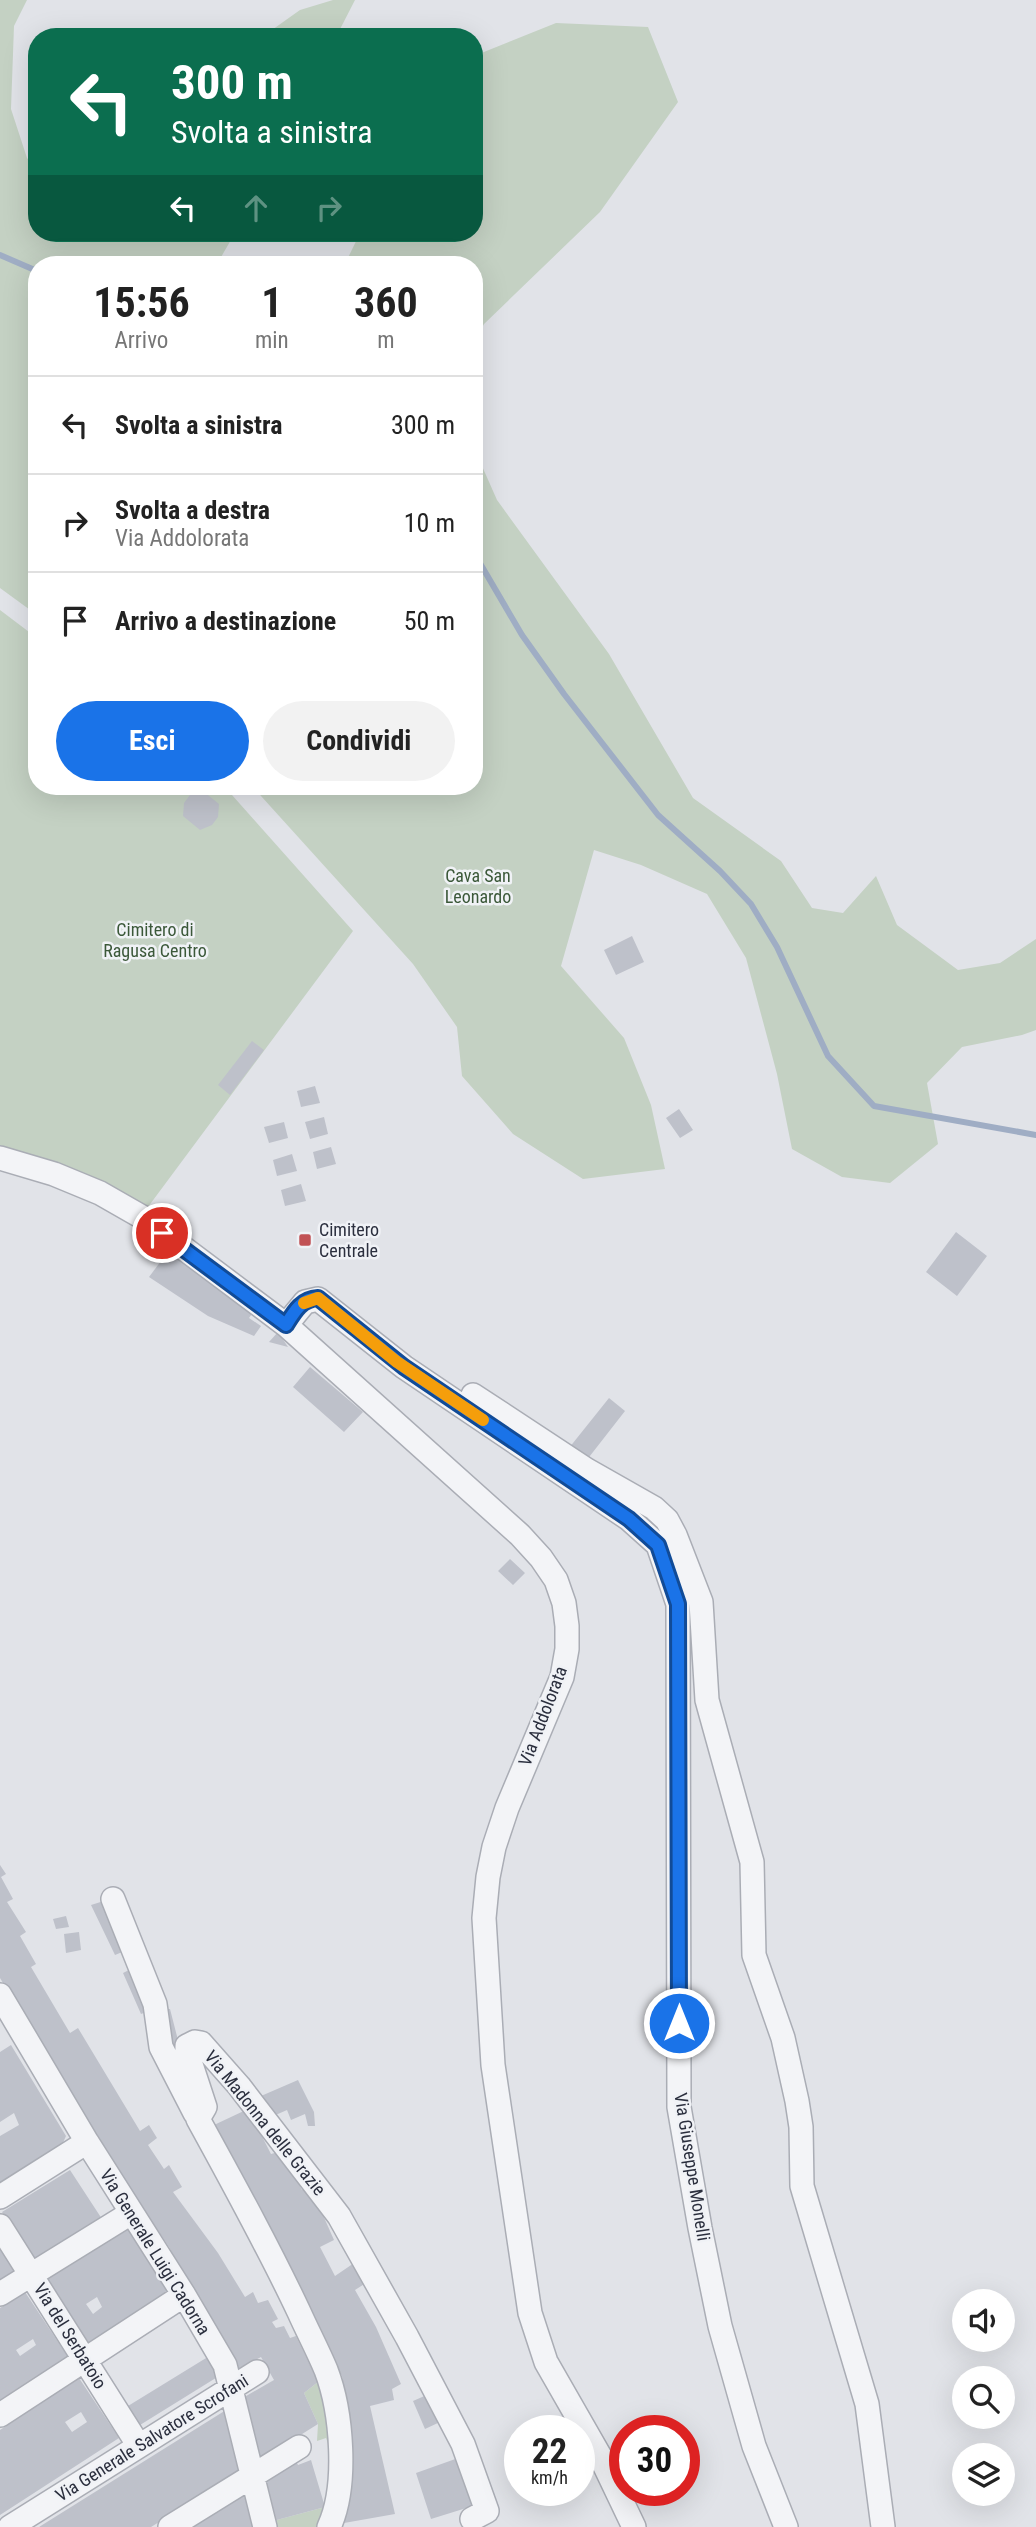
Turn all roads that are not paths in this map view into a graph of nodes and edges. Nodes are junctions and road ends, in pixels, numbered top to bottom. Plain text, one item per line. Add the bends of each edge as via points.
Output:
1 (0, 1158) edge
2 (286, 1325) junction
3 (404, 1367) junction
4 (113, 1899) dead end
5 (0, 1995) edge
6 (9, 2032) edge
7 (198, 2119) junction
8 (87, 2142) junction
9 (0, 2197) edge
10 (131, 2213) junction
11 (0, 2226) edge
12 (30, 2274) junction
13 (0, 2294) edge
14 (184, 2295) junction
15 (84, 2359) junction
16 (257, 2372) dead end
17 (230, 2389) junction
18 (0, 2415) edge
19 (139, 2446) junction
20 (299, 2448) dead end
21 (252, 2476) junction
22 (472, 2519) dead end
23 (10, 2527) edge
24 (170, 2527) edge
25 (265, 2527) edge
26 (329, 2527) edge
27 (634, 2527) edge
28 (786, 2527) edge
29 (883, 2527) edge

1 - 2 street, Via Addolorata via 100,1193 142,1217
2 - 3 street, Via Giuseppe Monelli via 301,1305 318,1298
2 - 27 street, Via Addolorata via 520,1535 556,1580 564,1603 567,1649 562,1677 507,1808 488,1877 484,1918 493,2065 530,2313 546,2362
3 - 28 street, Via Giuseppe Monelli via 629,1519 658,1545 669,1573 678,1604 679,2107 720,2326 754,2446
3 - 29 street via 443,1375 587,1470 654,1508 675,1535 701,1602 707,1700 752,1863 754,1955 783,2038 797,2101 802,2186 866,2404
4 - 7 street via 155,2004 161,2047
5 - 6 street, Via Generale Luigi Cadorna
6 - 8 street, Via Generale Luigi Cadorna
7 - 22 street, Via Madonna delle Grazie via 205,2107 187,2052 187,2046 195,2042 201,2043 239,2086 339,2217 463,2444 487,2511
7 - 26 street, Via Madonna delle Grazie via 266,2243 327,2371 340,2442 337,2502
8 - 9 street
8 - 10 street, Via Generale Luigi Cadorna
10 - 12 street
10 - 14 street, Via Generale Luigi Cadorna
11 - 12 street, Via del Serbatoio
12 - 13 street
12 - 15 street, Via del Serbatoio
14 - 15 street
14 - 17 street, Via Generale Luigi Cadorna via 225,2365
15 - 18 street
15 - 19 street, Via del Serbatoio
16 - 17 street, Via Generale Salvatore Scrofani
17 - 19 street, Via Generale Salvatore Scrofani
17 - 21 street, Via Generale Luigi Cadorna
19 - 23 street, Via Generale Salvatore Scrofani
20 - 21 street
21 - 24 street
21 - 25 street, Via Generale Luigi Cadorna

